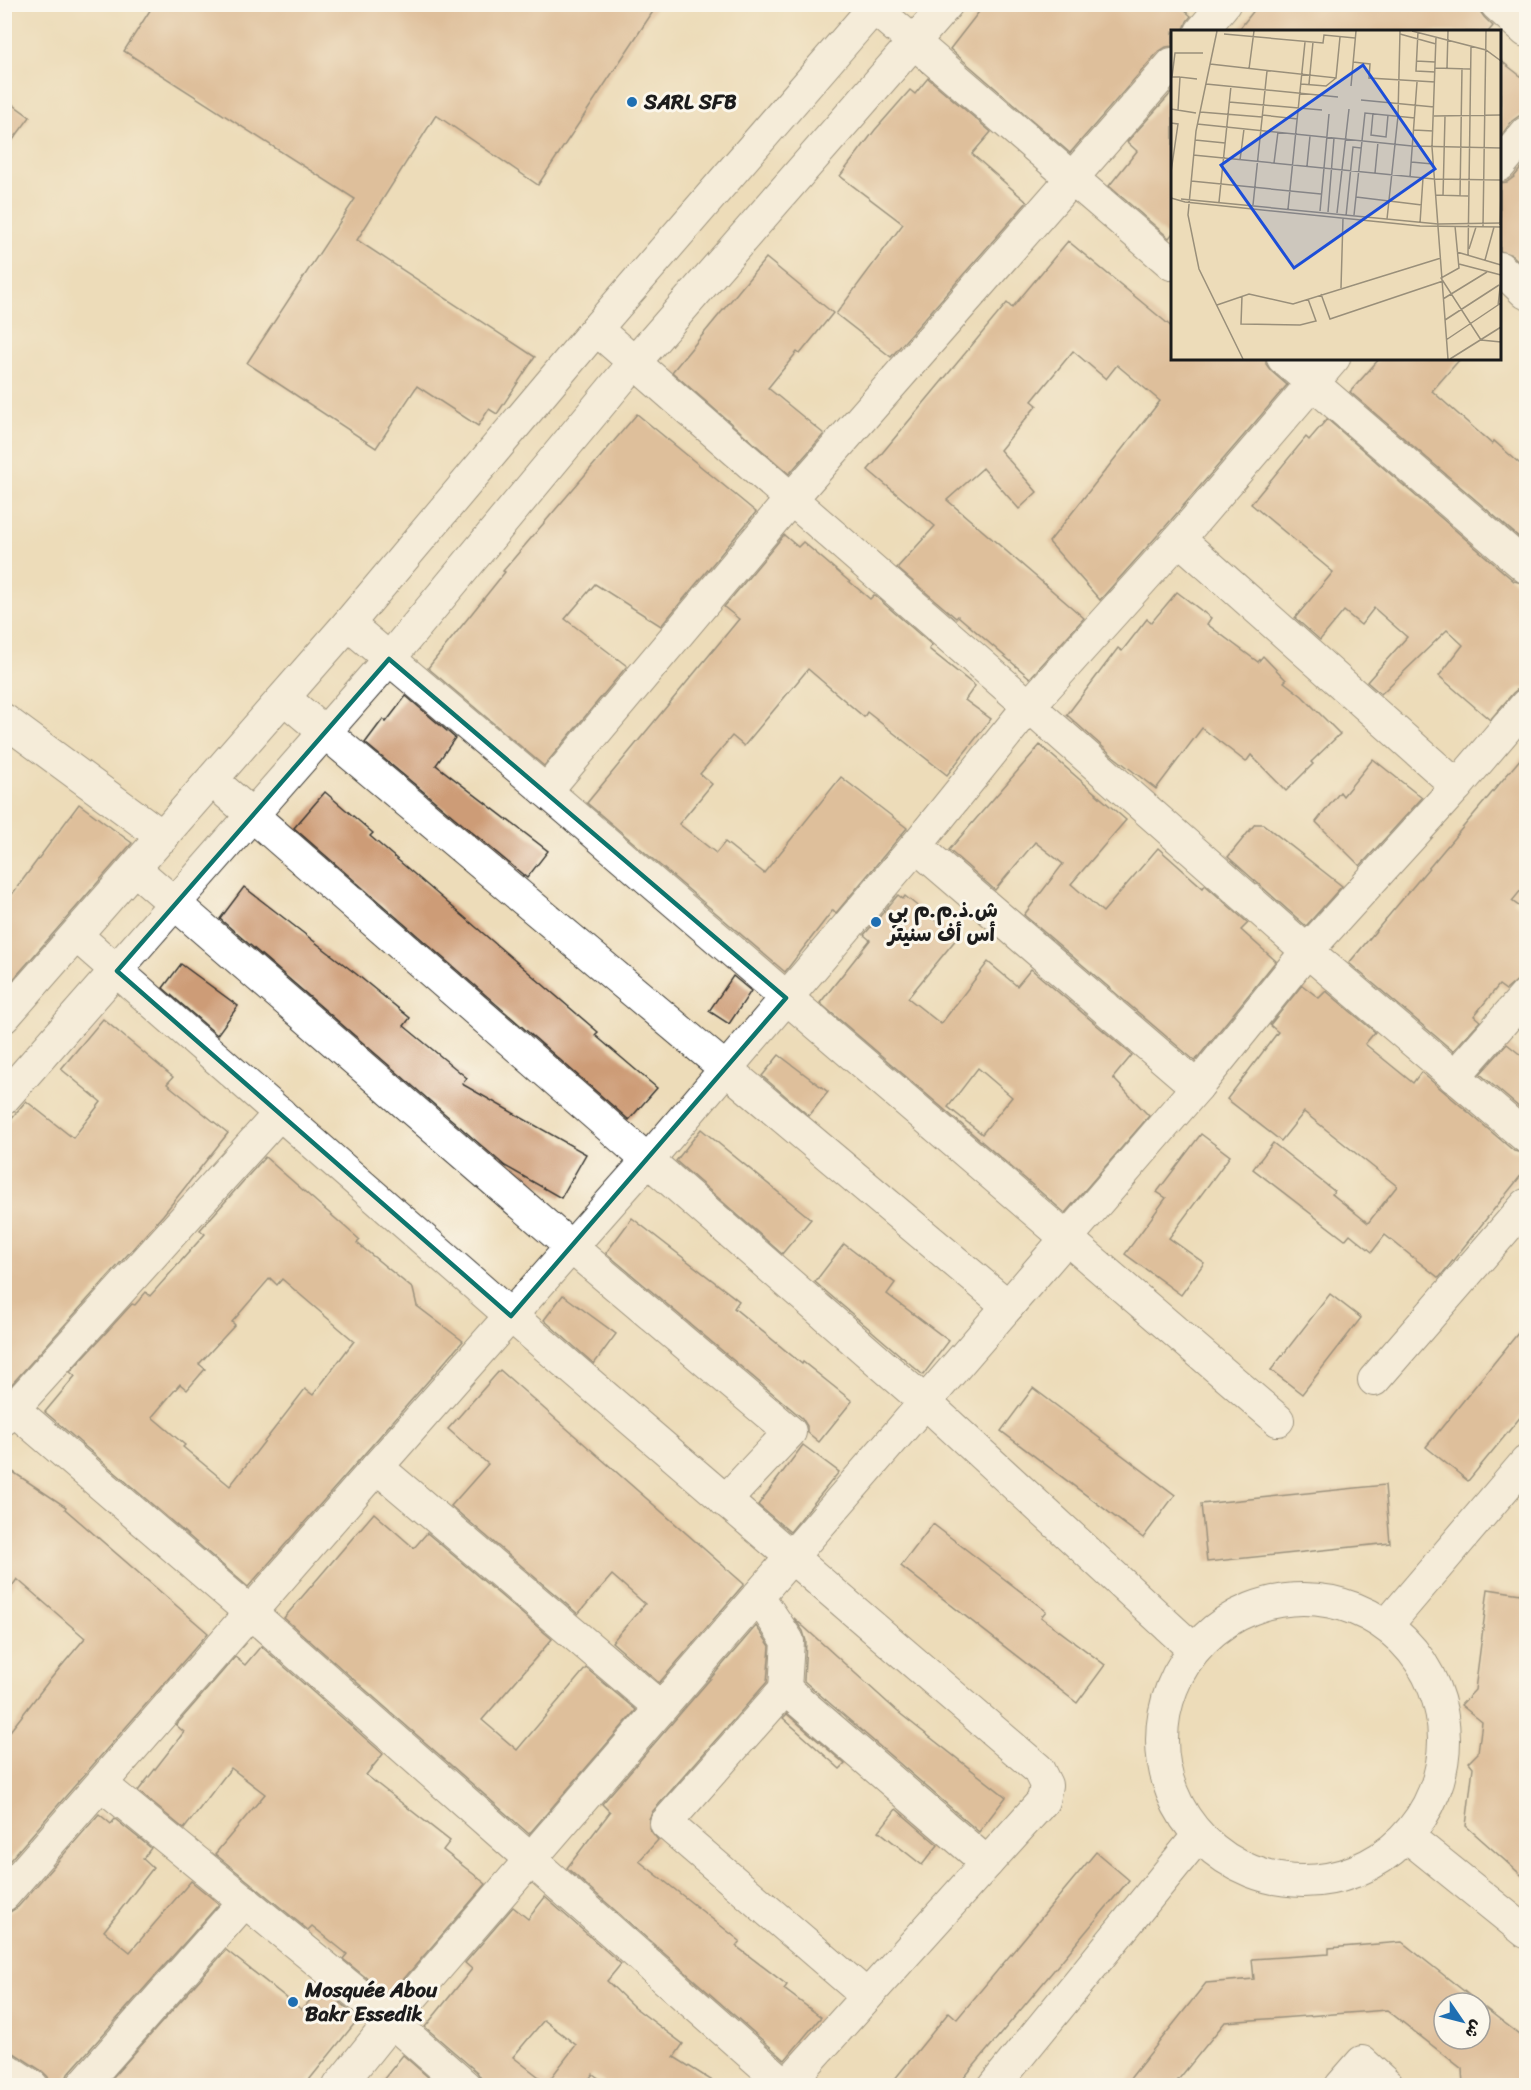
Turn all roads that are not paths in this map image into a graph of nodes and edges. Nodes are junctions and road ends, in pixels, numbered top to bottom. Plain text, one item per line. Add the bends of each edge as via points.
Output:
1 (947, 4) edge
2 (1224, 4) edge
3 (1496, 4) edge
4 (875, 6) edge
5 (1203, 30) edge
6 (1527, 31) edge
7 (914, 42) junction
8 (1171, 66) edge
9 (1527, 133) edge
10 (1501, 164) edge
11 (1074, 179) junction
12 (1171, 262) edge
13 (1501, 269) edge
14 (1527, 292) edge
15 (596, 329) junction
16 (1285, 360) edge
17 (1332, 360) edge
18 (634, 363) junction
19 (1312, 384) junction
20 (791, 499) junction
21 (1179, 539) junction
22 (1527, 567) edge
23 (348, 624) junction
24 (389, 659) junction
25 (284, 698) junction
26 (1527, 705) edge
27 (1029, 706) junction
28 (4, 720) edge
29 (324, 733) junction
30 (213, 781) junction
31 (1457, 786) junction
32 (546, 791) junction
33 (253, 816) junction
34 (163, 837) junction
35 (916, 846) junction
36 (135, 869) junction
37 (176, 904) junction
38 (77, 936) junction
39 (1307, 951) junction
40 (117, 971) junction
41 (1527, 995) edge
42 (786, 998) junction
43 (4, 1017) edge
44 (725, 1069) junction
45 (1454, 1077) junction
46 (1197, 1087) junction
47 (4, 1098) edge
48 (280, 1113) junction
49 (1527, 1137) edge
50 (648, 1160) junction
51 (1527, 1205) edge
52 (1065, 1239) junction
53 (571, 1247) junction
54 (1008, 1306) junction
55 (511, 1316) junction
56 (1374, 1380) dead end
57 (925, 1402) junction
58 (8, 1410) edge
59 (1278, 1420) dead end
60 (1527, 1462) edge
61 (377, 1467) junction
62 (725, 1501) junction
63 (790, 1558) junction
64 (758, 1596) junction
65 (251, 1613) junction
66 (1387, 1625) junction
67 (1194, 1650) junction
68 (785, 1689) junction
69 (661, 1708) junction
70 (101, 1784) junction
71 (1198, 1836) junction
72 (1407, 1836) junction
73 (530, 1860) junction
74 (987, 1863) junction
75 (4, 1895) edge
76 (245, 1901) junction
77 (1527, 1932) edge
78 (867, 1996) junction
79 (391, 2021) junction
80 (4, 2068) edge
81 (32, 2085) edge
82 (82, 2085) edge
83 (339, 2085) edge
84 (465, 2085) edge
85 (786, 2085) edge
86 (994, 2085) edge
87 (1341, 2085) edge
88 (1388, 2085) edge

1 - 7 street
2 - 5 street
3 - 6 street
4 - 7 street
4 - 15 street
7 - 11 street
7 - 18 street
8 - 11 street
9 - 10 street
11 - 12 street
11 - 20 street
13 - 14 street
15 - 18 street
15 - 23 street
16 - 19 street
17 - 19 street
18 - 20 street
18 - 24 street
19 - 21 street
19 - 22 street
20 - 27 street
20 - 32 street
21 - 27 street
21 - 31 street
23 - 24 street
23 - 25 street
24 - 29 street
24 - 32 street
25 - 29 street
25 - 30 street
26 - 31 street
27 - 35 street
27 - 39 street
28 - 34 street
29 - 33 street
29 - 44 street
30 - 33 street
30 - 34 street
31 - 39 street
32 - 42 street
33 - 37 street
33 - 50 street
34 - 36 street
35 - 42 street
35 - 46 street
36 - 37 street
36 - 38 street
37 - 40 street
37 - 53 street
38 - 40 street
38 - 43 street
39 - 45 street
39 - 46 street
40 - 47 street
40 - 48 street
41 - 45 street
42 - 44 street
42 - 52 street
44 - 50 street
44 - 54 street
45 - 49 street
46 - 52 street
48 - 55 street
48 - 58 street
50 - 53 street
50 - 57 street
51 - 56 street
52 - 54 street
52 - 59 street
53 - 55 street
53 - 62 street via 790,1432
54 - 57 street
55 - 61 street
55 - 62 street
57 - 63 street
57 - 67 street
58 - 65 street
60 - 66 street
61 - 65 street
61 - 69 street
62 - 63 street
63 - 64 street
63 - 74 street via 1038,1769 1046,1785 1043,1801
64 - 68 street via 788,1641
64 - 69 street
65 - 70 street
65 - 73 street
66 - 67 street via 1356,1608 1321,1599 1286,1599 1251,1608 1220,1625
66 - 72 street via 1412,1648 1430,1677 1441,1709 1444,1743 1440,1777 1427,1808
67 - 71 street via 1176,1678 1164,1710 1161,1744 1166,1777 1179,1808
68 - 74 street
68 - 78 street via 666,1823
69 - 73 street
70 - 75 street
70 - 76 street
71 - 72 street via 1223,1857 1253,1873 1285,1881 1319,1881 1351,1873 1381,1858
71 - 86 street
72 - 77 street
73 - 79 street
73 - 85 street
74 - 78 street
76 - 79 street
76 - 82 street
78 - 85 street
79 - 83 street
79 - 84 street
80 - 81 street
87 - 88 street via 1362,2062

